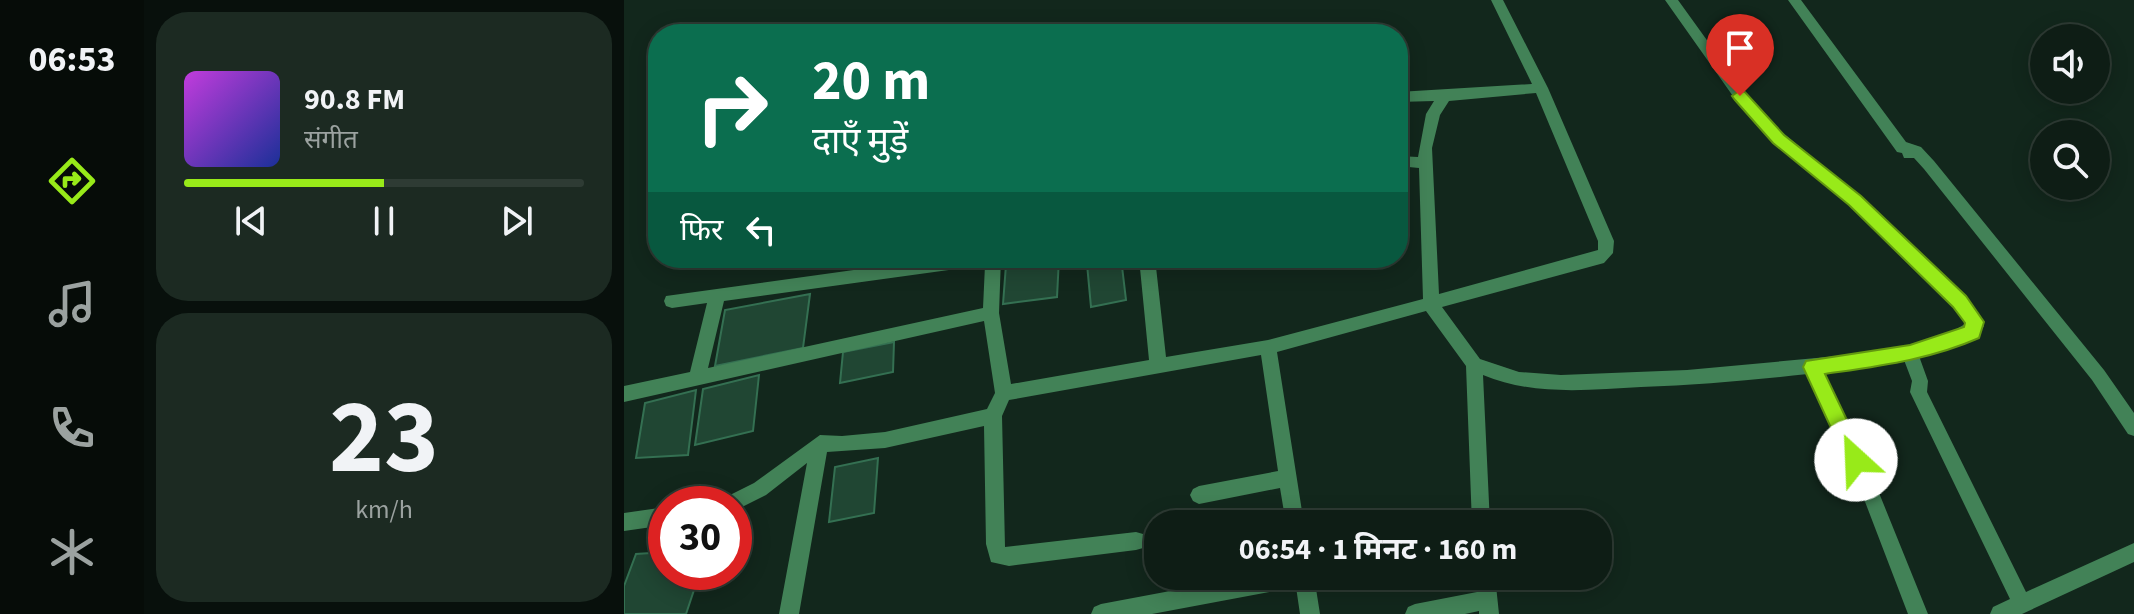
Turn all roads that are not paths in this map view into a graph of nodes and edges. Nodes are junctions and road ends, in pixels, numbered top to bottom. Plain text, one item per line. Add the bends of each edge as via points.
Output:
1 (1497, 0) edge
2 (1671, 0) edge
3 (1794, 0) edge
4 (1541, 88) junction
5 (1445, 96) junction
6 (1408, 97) edge
7 (1408, 162) edge
8 (1426, 163) junction
9 (916, 268) edge
10 (990, 268) edge
11 (1148, 268) edge
12 (717, 295) junction
13 (672, 301) dead end
14 (1431, 305) junction
15 (991, 313) junction
16 (1268, 347) junction
17 (1910, 354) junction
18 (1474, 364) junction
19 (1158, 365) junction
20 (1813, 367) junction
21 (697, 379) junction
22 (1004, 393) junction
23 (624, 394) edge
24 (993, 416) junction
25 (2134, 428) edge
26 (820, 443) junction
27 (1288, 478) junction
28 (752, 493) edge
29 (1199, 495) dead end
30 (1293, 510) edge
31 (1480, 510) edge
32 (648, 519) edge
33 (624, 522) edge
34 (1136, 541) dead end
35 (2134, 552) edge
36 (1228, 590) edge
37 (1305, 590) edge
38 (2022, 604) junction
39 (1488, 607) edge
40 (789, 614) edge
41 (1101, 614) edge
42 (1310, 614) edge
43 (1415, 614) edge
44 (1918, 614) edge
45 (2000, 614) edge

1 - 4 street
2 - 17 street via 1771,131 1855,201 1974,322 1972,332
3 - 25 street via 1902,148 1910,147 1909,154 1916,151 1929,165 2098,375
4 - 5 street
4 - 14 street via 1606,241 1605,253
5 - 6 street
5 - 8 street via 1433,114
7 - 8 street
8 - 14 street
9 - 12 street
10 - 15 street
11 - 19 street
12 - 13 street
12 - 21 street
14 - 16 street
14 - 18 street
15 - 21 street
15 - 22 street
16 - 19 street
16 - 27 street
17 - 20 street
17 - 38 street via 1920,381 1918,392
18 - 20 street via 1527,381 1594,383
18 - 31 street
19 - 22 street
20 - 44 street
21 - 23 street
22 - 24 street
24 - 26 street via 844,446
24 - 34 street via 998,555
26 - 28 street
26 - 40 street
27 - 29 street
27 - 30 street
32 - 33 street
35 - 38 street
36 - 41 street
37 - 42 street
38 - 45 street
39 - 43 street

